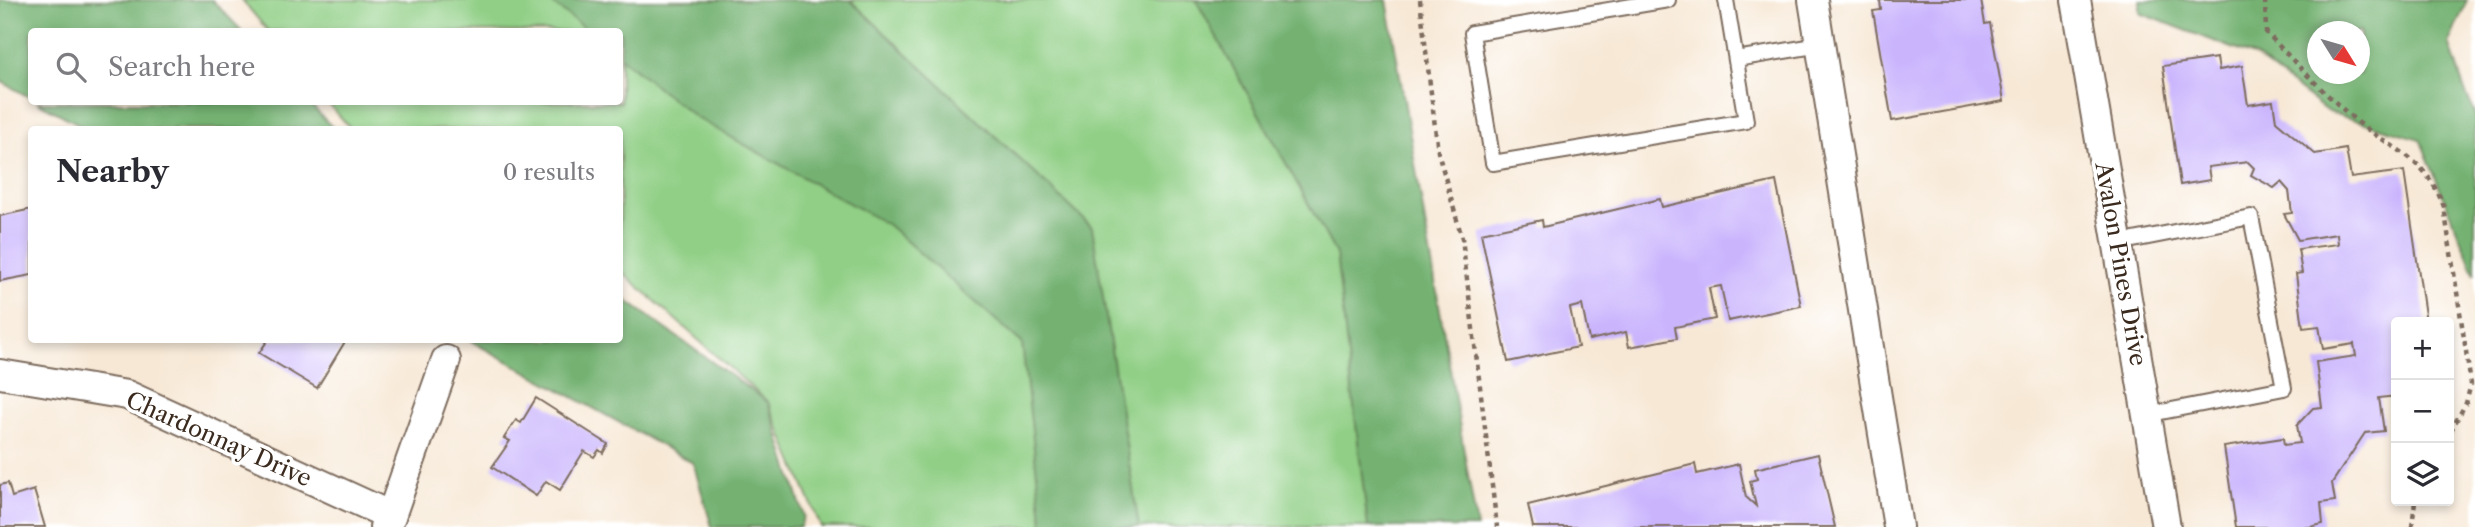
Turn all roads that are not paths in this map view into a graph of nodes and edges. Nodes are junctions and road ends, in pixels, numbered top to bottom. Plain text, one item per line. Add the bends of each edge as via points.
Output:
1 (1668, 0) edge
2 (1726, 0) edge
3 (1813, 0) edge
4 (2076, 0) edge
5 (1820, 45) junction
6 (1736, 59) junction
7 (2118, 243) junction
8 (446, 360) dead end
9 (0, 374) edge
10 (2147, 415) junction
11 (388, 522) edge
12 (1898, 527) edge
13 (2166, 527) edge

1 - 6 lane via 1472,33 1493,163 1746,121
2 - 6 lane
3 - 5 street
4 - 7 street, Avalon Pines Drive
5 - 6 lane
5 - 12 street
7 - 10 street, Avalon Pines Drive
7 - 10 lane via 2251,217 2284,388
8 - 11 street
9 - 11 street, Chardonnay Drive via 127,395
10 - 13 street, Avalon Pines Drive

